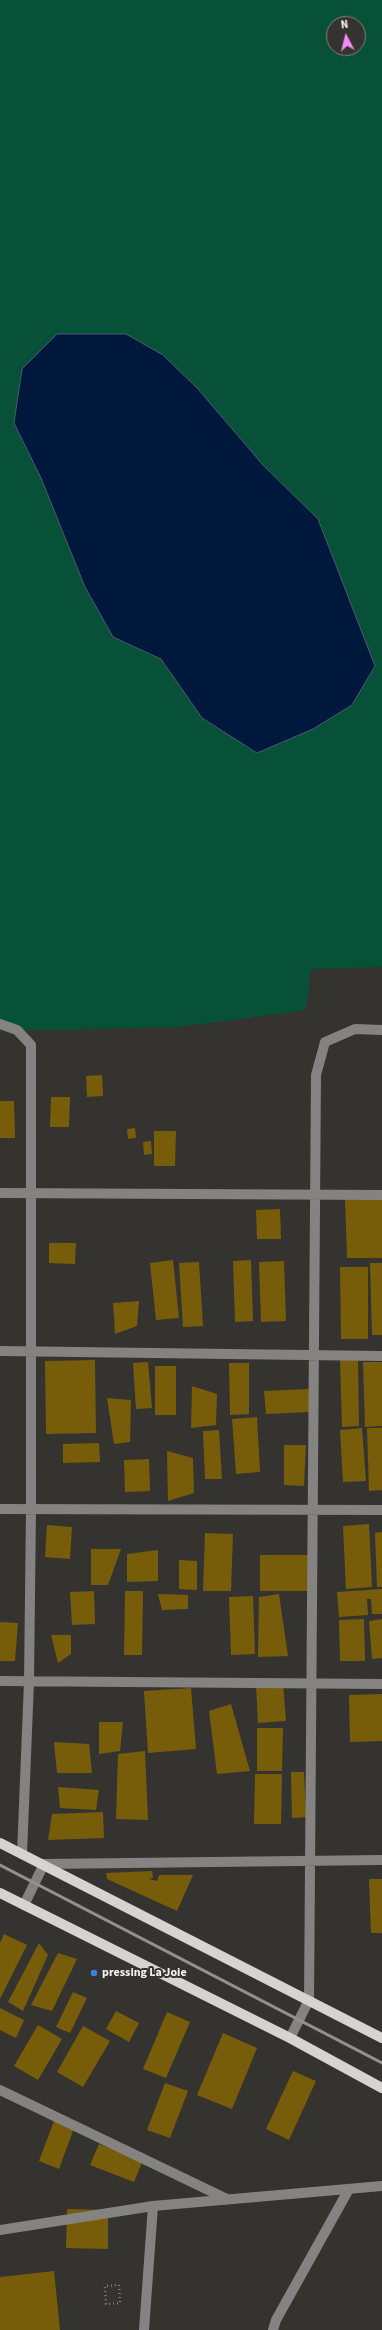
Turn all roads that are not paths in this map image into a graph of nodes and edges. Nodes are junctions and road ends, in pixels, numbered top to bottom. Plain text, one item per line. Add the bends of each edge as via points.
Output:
1 (0, 1024) edge
2 (382, 1030) edge
3 (0, 1193) edge
4 (33, 1194) junction
5 (382, 1195) edge
6 (314, 1196) junction
7 (0, 1351) edge
8 (31, 1351) junction
9 (313, 1355) junction
10 (382, 1356) edge
11 (0, 1509) edge
12 (31, 1509) junction
13 (312, 1509) junction
14 (382, 1510) edge
15 (0, 1681) edge
16 (29, 1682) junction
17 (311, 1683) junction
18 (382, 1684) edge
19 (0, 1843) edge
20 (22, 1854) junction
21 (382, 1860) edge
22 (310, 1861) junction
23 (44, 1864) junction
24 (0, 1893) edge
25 (24, 1905) junction
26 (309, 2000) junction
27 (380, 2036) edge
28 (290, 2038) junction
29 (382, 2088) edge
30 (0, 2090) edge
31 (382, 2186) edge
32 (349, 2189) junction
33 (227, 2199) junction
34 (153, 2206) junction
35 (0, 2230) edge
36 (144, 2330) edge
37 (273, 2330) edge

1 - 4 street via 17,1030 31,1045
2 - 6 street via 355,1029 325,1042 316,1074
3 - 4 street
4 - 6 street
4 - 8 street
5 - 6 street
6 - 9 street
7 - 8 street
8 - 9 street
8 - 12 street
9 - 10 street
9 - 13 street
11 - 12 street
12 - 13 street
12 - 16 street
13 - 14 street
13 - 17 street
15 - 16 street
16 - 17 street
16 - 20 street
17 - 18 street
17 - 22 street
19 - 20 main road
20 - 23 main road
21 - 22 street
22 - 23 street
22 - 26 street
23 - 25 street
23 - 26 main road
24 - 25 main road
25 - 28 main road
26 - 27 main road
26 - 28 street
28 - 29 main road
30 - 33 street
31 - 32 street
32 - 33 street
32 - 37 street via 276,2320
33 - 34 street
34 - 35 street
34 - 36 street

